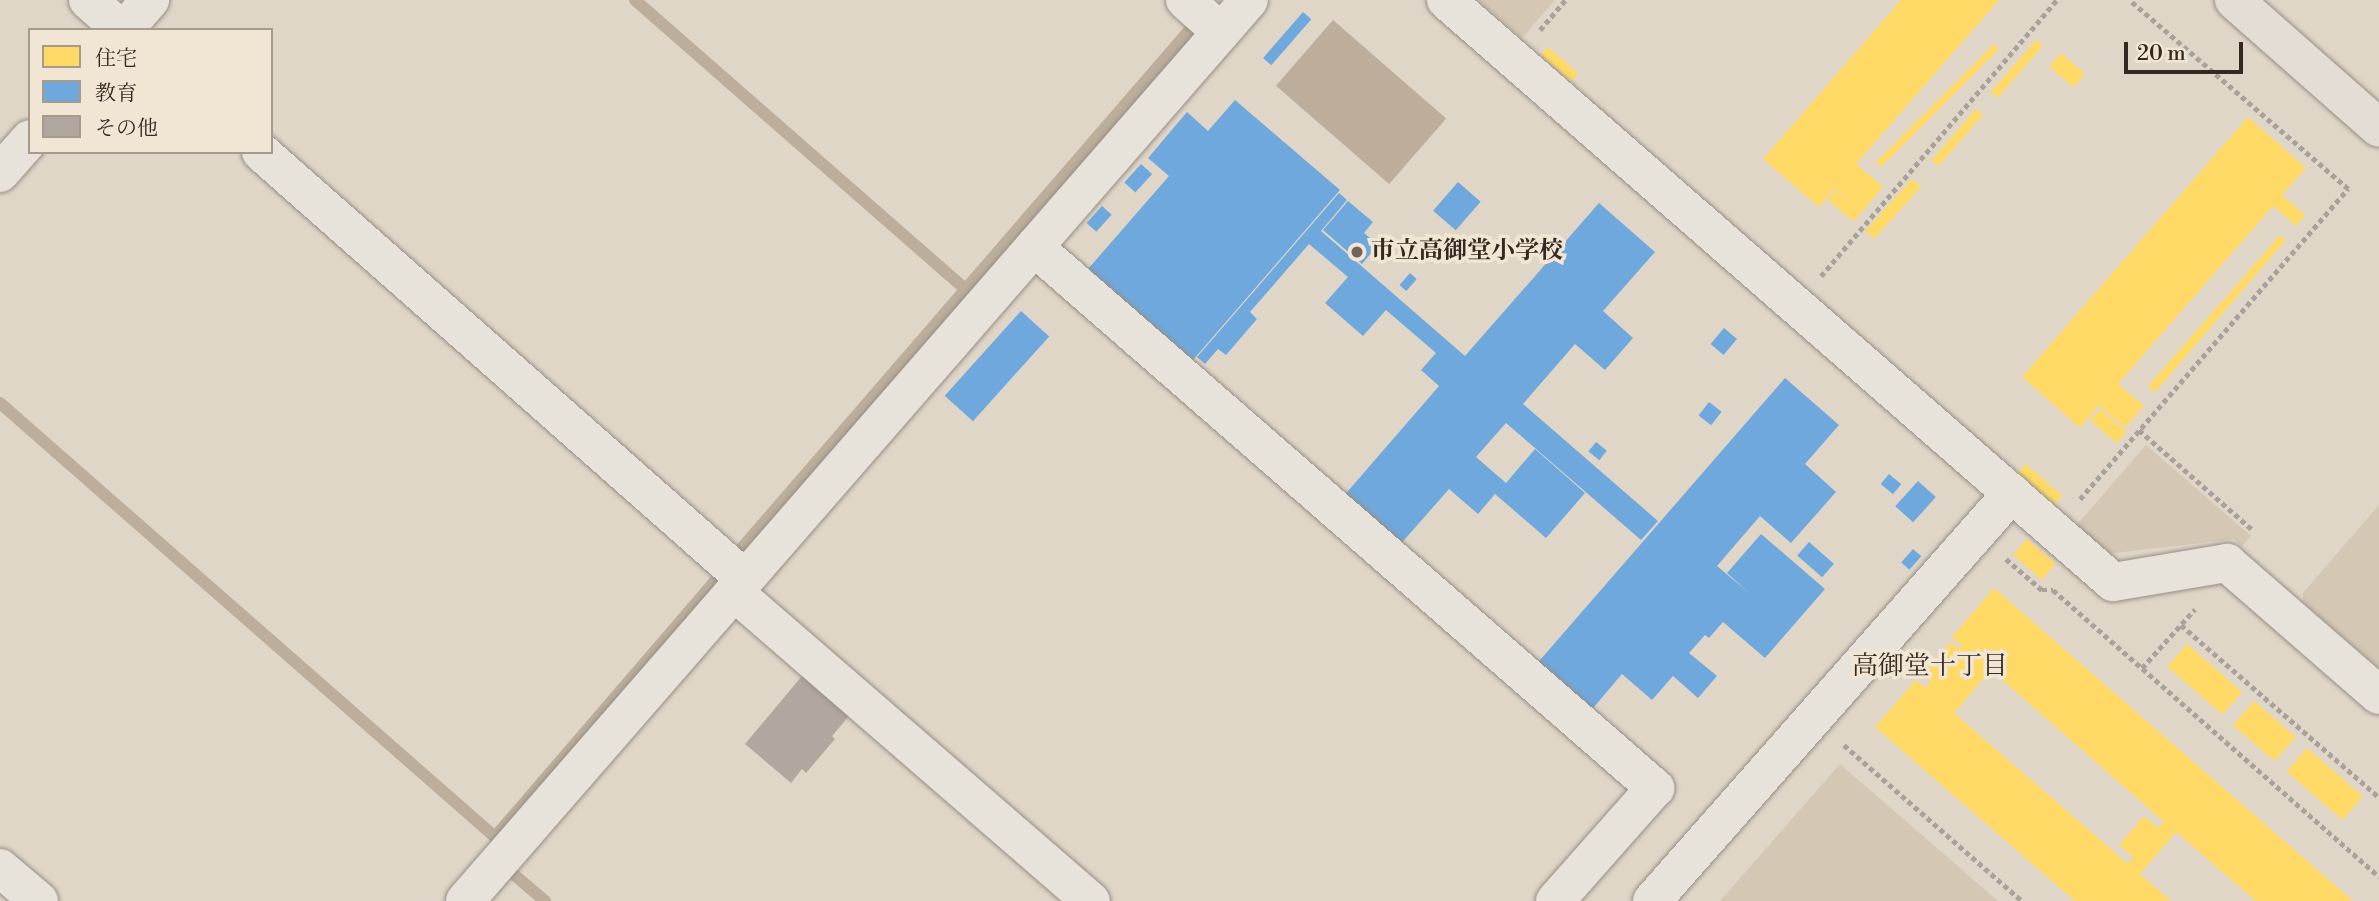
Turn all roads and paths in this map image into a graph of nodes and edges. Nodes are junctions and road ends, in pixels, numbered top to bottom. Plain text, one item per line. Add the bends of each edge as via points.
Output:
1 (88, 0) edge
2 (150, 0) edge
3 (1185, 0) edge
4 (1249, 0) edge
5 (1446, 0) edge
6 (2057, 0) edge
7 (2129, 0) edge
8 (2234, 0) edge
9 (121, 28) edge
10 (125, 28) edge
11 (1221, 32) junction
12 (2379, 128) edge
13 (28, 141) edge
14 (263, 154) edge
15 (0, 173) edge
16 (1034, 247) junction
17 (1796, 305) junction
18 (2139, 430) junction
19 (2012, 493) junction
20 (2053, 529) junction
21 (1976, 534) junction
22 (2259, 535) dead end
23 (740, 585) junction
24 (2181, 625) dead end
25 (2379, 695) edge
26 (1814, 719) junction
27 (2379, 797) edge
28 (0, 867) edge
29 (2379, 876) edge
30 (39, 901) edge
31 (465, 901) edge
32 (1091, 901) edge
33 (1555, 901) edge
34 (1652, 901) edge
35 (2022, 901) edge

1 - 9 street
2 - 10 street
3 - 11 street
4 - 11 street
5 - 17 street
6 - 17 path
7 - 18 path via 2348,189
8 - 12 main road
11 - 16 street
13 - 15 street
14 - 23 street
16 - 23 street
16 - 33 street via 1654,788
17 - 19 street
18 - 20 path
18 - 22 path
19 - 20 street
19 - 21 street
20 - 25 street via 2113,582 2227,563
21 - 26 street
21 - 29 path via 2042,590 2053,590
23 - 31 street
23 - 32 street
24 - 27 path
26 - 34 street
26 - 35 path
28 - 30 street

